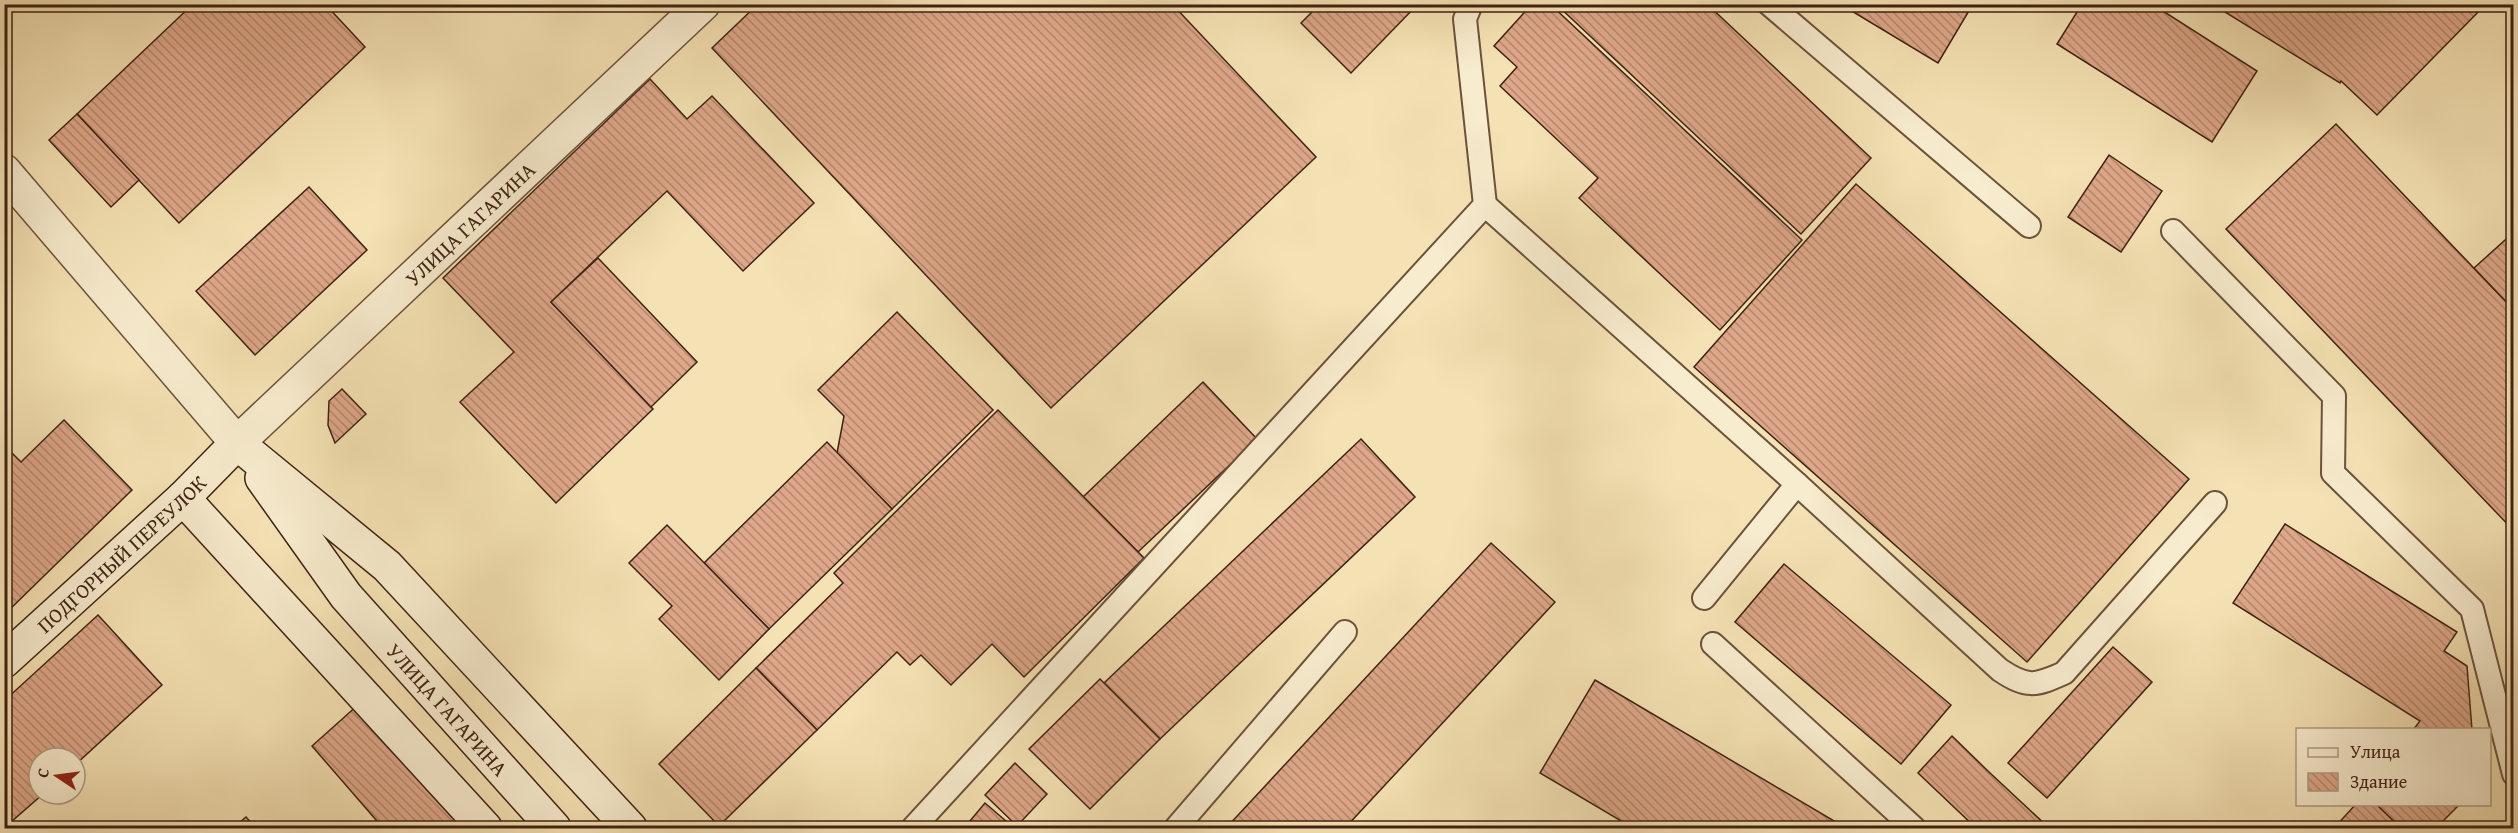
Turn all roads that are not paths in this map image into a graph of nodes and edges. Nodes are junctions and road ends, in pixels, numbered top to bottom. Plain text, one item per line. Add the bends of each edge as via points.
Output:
1 (703, 4) edge
2 (1472, 4) edge
3 (1769, 4) edge
4 (4, 171) edge
5 (1485, 205) junction
6 (2029, 226) dead end
7 (2173, 231) dead end
8 (237, 443) junction
9 (1797, 484) junction
10 (183, 498) junction
11 (2215, 503) dead end
12 (1704, 598) dead end
13 (1345, 632) dead end
14 (1713, 644) dead end
15 (4, 661) edge
16 (2514, 774) edge
17 (484, 828) edge
18 (554, 828) edge
19 (630, 828) edge
20 (913, 828) edge
21 (1176, 828) edge
22 (1914, 828) edge

1 - 8 street, УЛИЦА ГАГАРИНА
2 - 5 lane via 1465,19
3 - 6 lane
4 - 8 street, УЛИЦА ГАГАРИНА
5 - 9 lane
5 - 20 lane
7 - 16 lane via 2334,396 2333,473 2472,609
8 - 10 street, ПОДГОРНЫЙ ПЕРЕУЛОК
8 - 18 street, УЛИЦА ГАГАРИНА via 346,596
8 - 19 street via 387,566
9 - 11 lane via 2000,670 2018,682 2041,684 2064,673
9 - 12 lane
10 - 15 street, ПОДГОРНЫЙ ПЕРЕУЛОК
10 - 17 street
13 - 21 lane
14 - 22 lane

